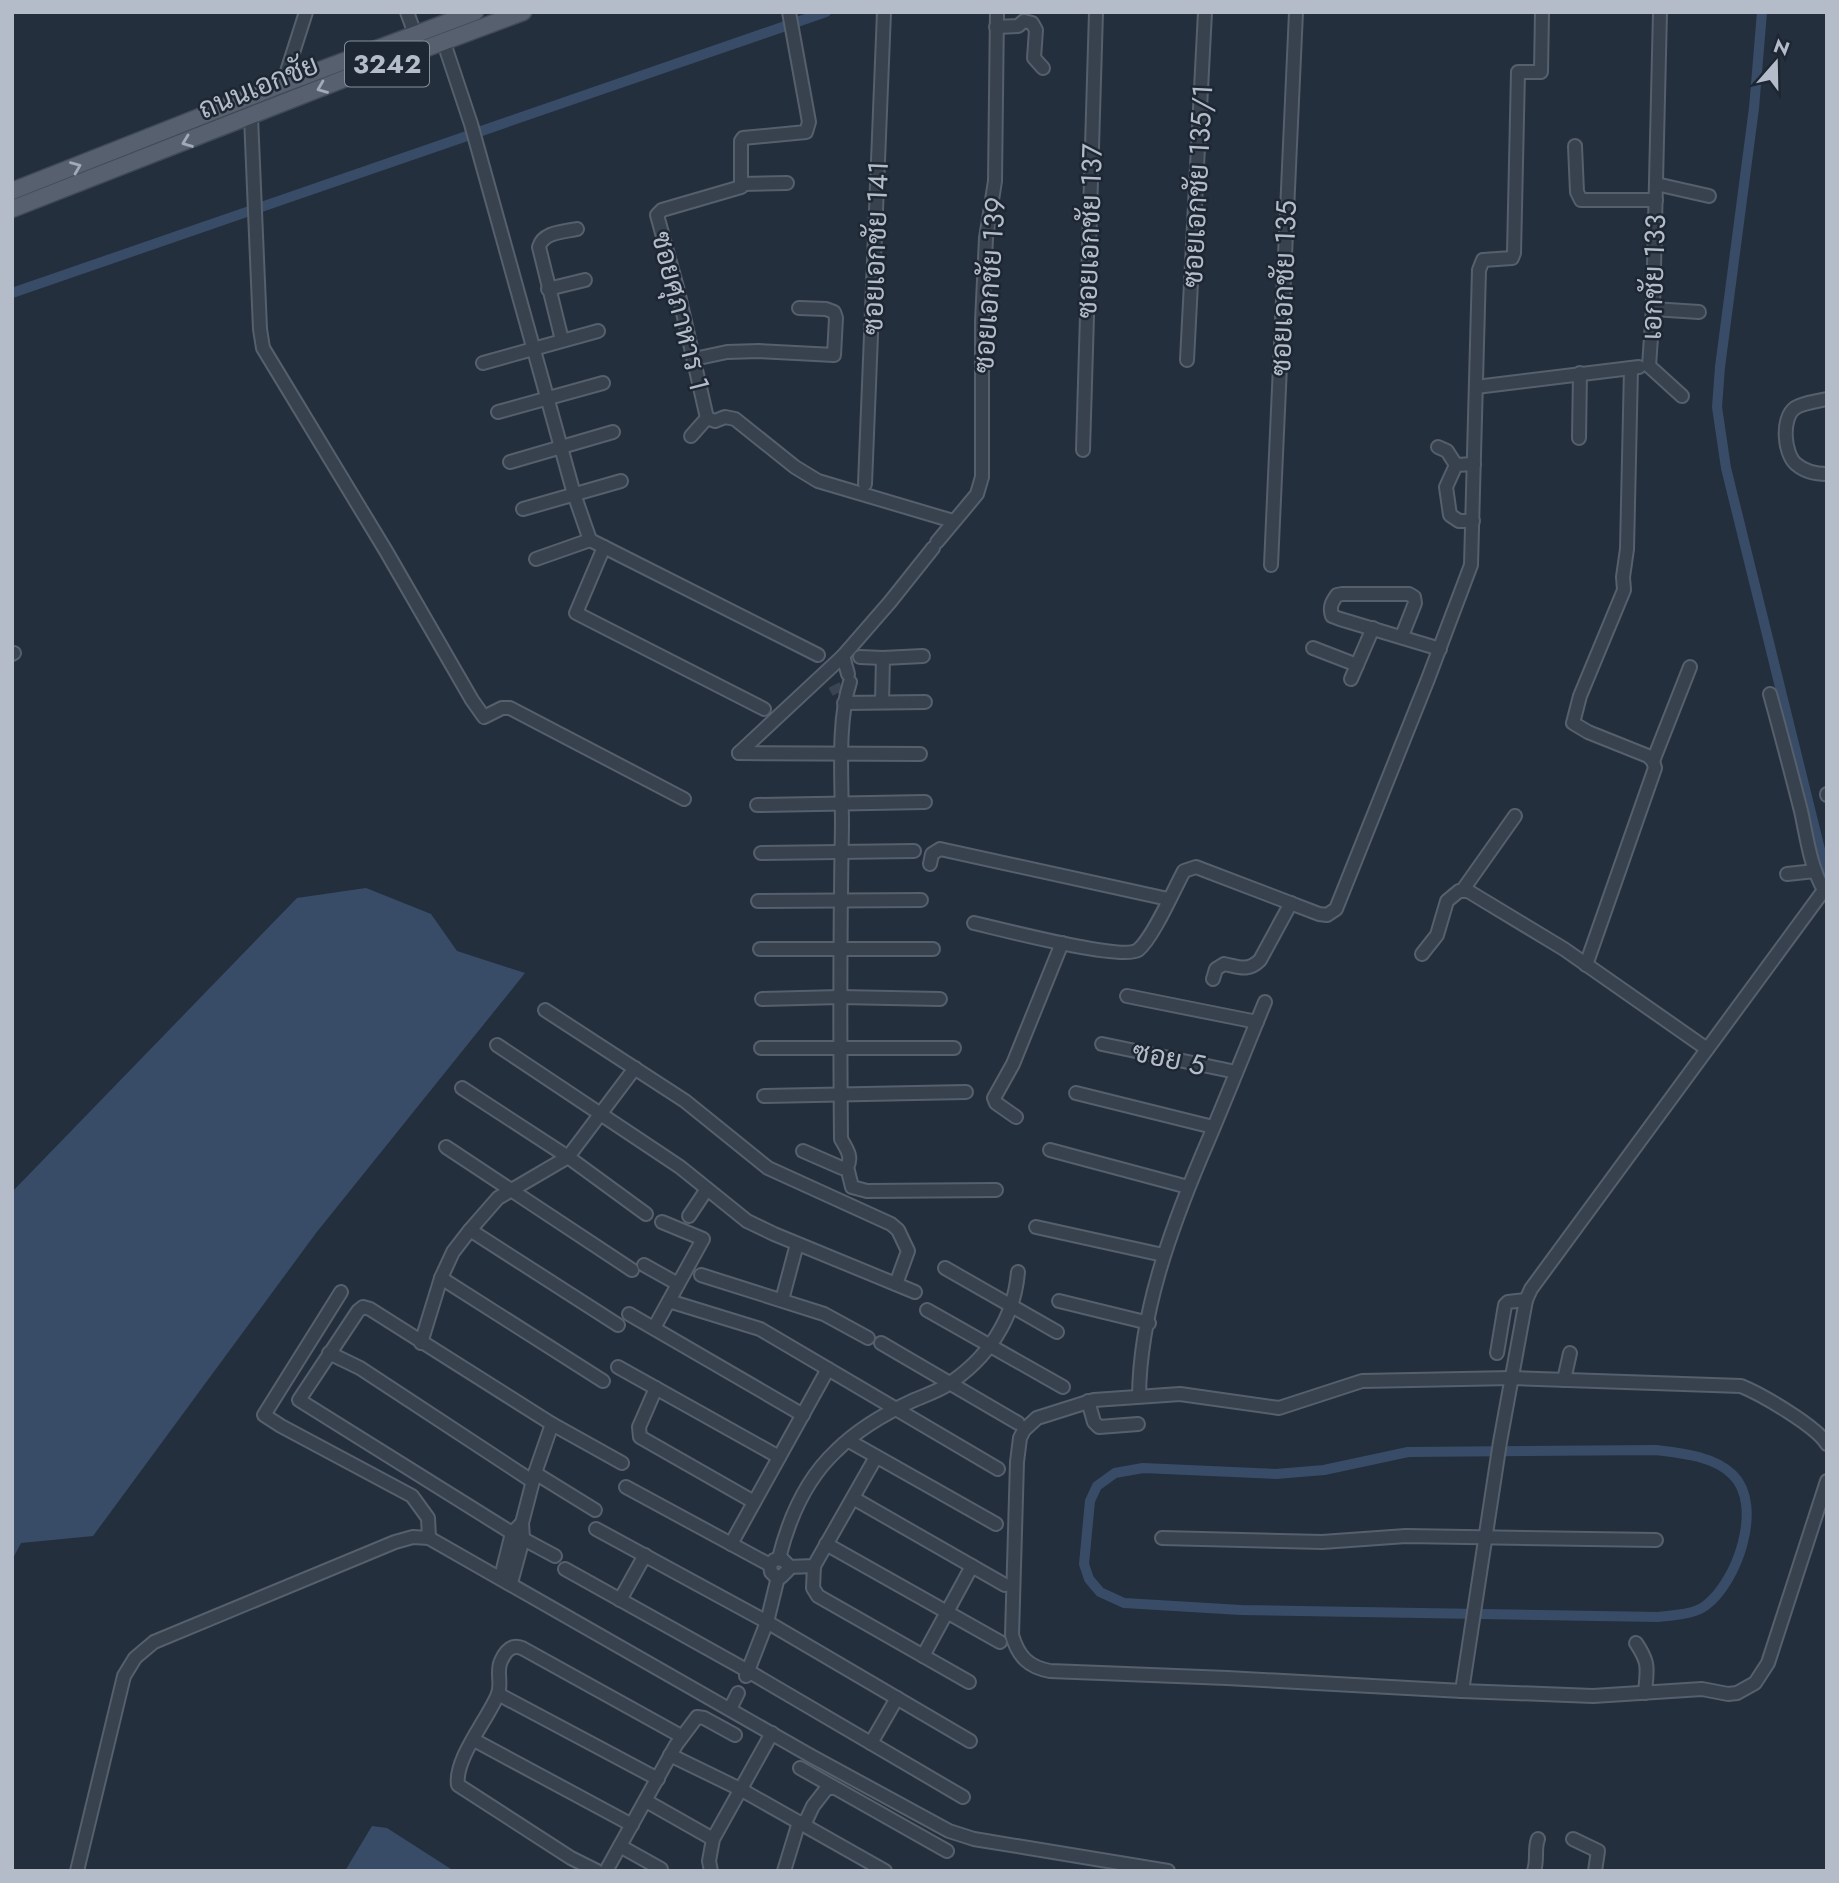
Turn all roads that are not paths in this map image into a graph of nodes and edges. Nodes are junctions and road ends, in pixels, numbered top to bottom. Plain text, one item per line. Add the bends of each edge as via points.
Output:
1 (306, 12) edge
2 (407, 12) edge
3 (475, 12) edge
4 (523, 12) edge
5 (884, 12) edge
6 (997, 12) edge
7 (1096, 12) edge
8 (1205, 12) edge
9 (1296, 12) edge
10 (1542, 12) edge
11 (1660, 12) edge
12 (790, 17) edge
13 (996, 27) junction
14 (415, 34) junction
15 (444, 43) junction
16 (1043, 68) dead end
17 (283, 84) junction
18 (283, 105) junction
19 (251, 117) junction
20 (1575, 146) dead end
21 (787, 183) dead end
22 (743, 184) junction
23 (1656, 184) junction
24 (12, 191) edge
25 (1709, 195) dead end
26 (1656, 200) junction
27 (12, 209) edge
28 (577, 229) dead end
29 (585, 280) dead end
30 (548, 289) junction
31 (799, 308) dead end
32 (1653, 309) junction
33 (1699, 312) dead end
34 (598, 331) dead end
35 (562, 340) junction
36 (534, 349) junction
37 (694, 359) junction
38 (1187, 360) dead end
39 (483, 363) dead end
40 (1650, 366) junction
41 (1631, 368) junction
42 (1580, 373) junction
43 (603, 383) dead end
44 (1476, 387) junction
45 (1682, 396) dead end
46 (547, 398) junction
47 (1827, 399) edge
48 (498, 412) dead end
49 (707, 418) junction
50 (613, 432) dead end
51 (691, 436) dead end
52 (1578, 438) dead end
53 (562, 446) junction
54 (1437, 447) dead end
55 (1083, 450) dead end
56 (510, 462) dead end
57 (1475, 464) junction
58 (1456, 465) junction
59 (1827, 474) edge
60 (621, 481) dead end
61 (865, 484) dead end
62 (574, 494) junction
63 (523, 509) dead end
64 (953, 521) junction
65 (1474, 521) junction
66 (590, 540) junction
67 (604, 547) junction
68 (536, 559) dead end
69 (1271, 565) dead end
70 (1373, 628) junction
71 (1402, 636) junction
72 (1313, 648) dead end
73 (1440, 649) junction
74 (818, 655) dead end
75 (843, 656) junction
76 (923, 656) dead end
77 (860, 657) dead end
78 (883, 657) junction
79 (1357, 665) junction
80 (1690, 667) dead end
81 (829, 670) junction
82 (1351, 679) dead end
83 (1770, 694) dead end
84 (840, 695) junction
85 (882, 702) junction
86 (926, 702) dead end
87 (764, 709) dead end
88 (842, 753) junction
89 (920, 754) dead end
90 (1653, 761) junction
91 (684, 799) dead end
92 (842, 802) junction
93 (925, 802) dead end
94 (757, 805) dead end
95 (1515, 816) dead end
96 (914, 850) dead end
97 (841, 852) junction
98 (761, 853) dead end
99 (930, 864) dead end
100 (1815, 871) junction
101 (1787, 874) dead end
102 (1826, 887) edge
103 (1462, 891) junction
104 (1168, 899) junction
105 (921, 900) dead end
106 (758, 901) dead end
107 (841, 901) junction
108 (1291, 903) junction
109 (974, 923) dead end
110 (1062, 943) junction
111 (760, 949) dead end
112 (933, 949) dead end
113 (841, 950) junction
114 (1422, 954) dead end
115 (1586, 965) junction
116 (1213, 979) dead end
117 (1127, 996) dead end
118 (841, 997) junction
119 (762, 999) dead end
120 (940, 999) dead end
121 (1265, 1002) dead end
122 (545, 1010) dead end
123 (1257, 1022) junction
124 (1102, 1044) dead end
125 (498, 1045) dead end
126 (841, 1047) junction
127 (761, 1048) dead end
128 (954, 1048) dead end
129 (1707, 1049) junction
130 (635, 1068) junction
131 (1236, 1072) junction
132 (462, 1088) dead end
133 (966, 1092) dead end
134 (1076, 1093) dead end
135 (841, 1095) junction
136 (764, 1096) dead end
137 (601, 1112) junction
138 (1016, 1117) dead end
139 (1213, 1127) junction
140 (446, 1147) dead end
141 (1050, 1150) dead end
142 (803, 1151) dead end
143 (568, 1157) junction
144 (847, 1167) junction
145 (1188, 1187) junction
146 (510, 1189) junction
147 (707, 1189) junction
148 (996, 1190) dead end
149 (646, 1214) dead end
150 (689, 1216) dead end
151 (662, 1222) dead end
152 (1036, 1227) dead end
153 (470, 1230) junction
154 (797, 1244) junction
155 (1163, 1255) junction
156 (944, 1268) dead end
157 (1018, 1272) dead end
158 (701, 1275) dead end
159 (441, 1278) junction
160 (678, 1284) junction
161 (896, 1284) junction
162 (341, 1292) dead end
163 (915, 1292) dead end
164 (782, 1300) junction
165 (1526, 1300) junction
166 (669, 1301) junction
167 (1059, 1301) dead end
168 (1012, 1306) junction
169 (927, 1310) dead end
170 (629, 1314) dead end
171 (1149, 1323) junction
172 (618, 1325) dead end
173 (654, 1328) junction
174 (1057, 1332) dead end
175 (868, 1338) dead end
176 (421, 1343) junction
177 (881, 1343) dead end
178 (990, 1347) junction
179 (329, 1353) junction
180 (1497, 1353) dead end
181 (1570, 1353) dead end
182 (618, 1367) dead end
183 (828, 1369) junction
184 (1512, 1378) junction
185 (1564, 1380) junction
186 (603, 1381) dead end
187 (950, 1382) junction
188 (1063, 1387) dead end
189 (656, 1388) junction
190 (1139, 1396) junction
191 (1088, 1401) junction
192 (896, 1409) junction
193 (803, 1415) junction
194 (1018, 1423) dead end
195 (552, 1424) junction
196 (1138, 1424) dead end
197 (849, 1440) junction
198 (1827, 1444) edge
199 (779, 1457) junction
200 (876, 1457) junction
201 (622, 1462) dead end
202 (998, 1469) dead end
203 (533, 1477) junction
204 (1827, 1482) edge
205 (626, 1487) dead end
206 (853, 1498) junction
207 (754, 1502) junction
208 (595, 1510) dead end
209 (996, 1524) dead end
210 (596, 1529) dead end
211 (518, 1536) junction
212 (1485, 1537) junction
213 (429, 1538) junction
214 (1162, 1538) dead end
215 (1656, 1540) dead end
216 (731, 1544) junction
217 (826, 1544) junction
218 (645, 1555) junction
219 (555, 1556) dead end
220 (779, 1563) junction
221 (814, 1566) junction
222 (972, 1566) junction
223 (565, 1569) dead end
224 (506, 1580) junction
225 (1004, 1585) dead end
226 (620, 1600) junction
227 (947, 1612) junction
228 (767, 1622) junction
229 (1000, 1642) dead end
230 (1636, 1643) dead end
231 (923, 1656) junction
232 (747, 1674) junction
233 (969, 1682) dead end
234 (1462, 1691) junction
235 (738, 1693) dead end
236 (1645, 1693) junction
237 (498, 1694) junction
238 (897, 1698) junction
239 (730, 1709) junction
240 (772, 1733) junction
241 (735, 1735) dead end
242 (681, 1736) junction
243 (474, 1740) junction
244 (970, 1741) dead end
245 (871, 1743) junction
246 (670, 1755) junction
247 (800, 1768) dead end
248 (658, 1779) junction
249 (832, 1788) junction
250 (740, 1789) junction
251 (963, 1797) dead end
252 (646, 1801) junction
253 (801, 1824) junction
254 (632, 1825) junction
255 (713, 1839) junction
256 (1538, 1839) dead end
257 (1573, 1839) dead end
258 (620, 1846) junction
259 (947, 1851) dead end
260 (661, 1869) dead end
261 (77, 1871) edge
262 (597, 1871) edge
263 (606, 1871) edge
264 (711, 1871) edge
265 (784, 1871) edge
266 (885, 1871) edge
267 (1168, 1871) edge
268 (1534, 1871) edge
269 (1595, 1871) edge

1 - 17 street
2 - 14 street
3 - 14 main road, ถนนเอกชัย / 3242
4 - 15 main road, ถนนเอกชัย / 3242
5 - 61 street, ซอยเอกชัย 141
6 - 13 street, ซอยเอกชัย 139
7 - 55 street, ซอยเอกชัย 137
8 - 38 street, ซอยเอกชัย 135/1
9 - 69 street, ซอยเอกชัย 135
10 - 44 street via 1541,72 1518,72 1514,253 1512,258 1489,258 1480,263
11 - 23 street, เอกชัย 133
12 - 22 street via 808,130 743,138
13 - 16 street via 1032,23 1036,30 1034,58
13 - 64 street, ซอยเอกชัย 139 via 995,181 986,237 982,322 982,477 978,494
14 - 17 main road, ถนนเอกชัย / 3242
15 -> 18 main road, ถนนเอกชัย / 3242
15 - 36 street
17 - 18 main road
24 -> 17 main road, ถนนเอกชัย / 3242
18 - 19 main road, ถนนเอกชัย / 3242
19 -> 27 main road, ถนนเอกชัย / 3242
19 - 91 street via 262,348 484,717 510,708
20 - 26 street via 1581,200
21 - 22 street
22 - 37 street, ซอยศุภาหาร 1 via 657,215
23 - 25 street
23 - 26 street, เอกชัย 133
26 - 32 street, เอกชัย 133
28 - 30 street via 541,240
29 - 30 street
30 - 35 street
31 - 37 street via 834,312 834,355 759,351
32 - 33 street
32 - 40 street, เอกชัย 133
34 - 35 street
35 - 36 street
36 - 39 street
36 - 46 street
37 - 49 street, ซอยศุภาหาร 1
40 - 41 street, เอกชัย 133
40 - 45 street
41 - 42 street, เอกชัย 133
41 - 90 street via 1624,590 1573,723
42 - 44 street, เอกชัย 133
42 - 52 street
43 - 46 street
44 - 57 street
46 - 48 street
46 - 53 street
47 - 59 street via 1795,407 1787,427 1788,452 1794,463 1808,472
49 - 51 street
49 - 64 street, ซอยศุภาหาร 1 via 735,419 818,481
50 - 53 street
53 - 56 street
53 - 62 street
54 - 58 street via 1447,451
57 - 58 street
57 - 65 street
58 - 65 street via 1446,487 1450,515 1459,522
60 - 62 street
62 - 63 street
62 - 66 street
64 - 75 street, ซอยเอกชัย 139
65 - 73 street via 1471,565
66 - 67 street
66 - 68 street
67 - 74 street
67 - 87 street via 576,614
70 - 71 street
70 - 71 street via 1332,616 1337,595 1402,593 1414,597
70 - 79 street
71 - 73 street
72 - 79 street
73 - 108 street via 1336,909 1327,915
75 - 81 street, ซอยเอกชัย 139
75 - 84 street via 849,678
76 - 78 street
77 - 78 street
78 - 85 street
79 - 82 street
80 - 90 street
81 - 84 street
81 - 88 street, ซอยเอกชัย 139 via 739,753
83 - 100 street
84 - 85 street
84 - 88 street
85 - 86 street
88 - 89 street
88 - 92 street
90 - 115 street via 1655,768
92 - 93 street
92 - 94 street
92 - 97 street
95 - 103 street
96 - 97 street
97 - 98 street
97 - 107 street
99 - 104 street via 932,854 940,849
100 - 101 street
100 - 102 street
102 - 129 street
103 - 114 street via 1447,901 1437,935
103 - 115 street via 1524,923
104 - 108 street via 1184,871 1196,867
104 - 110 street via 1138,950 1126,954
105 - 107 street
106 - 107 street
107 - 113 street
108 - 116 street via 1253,967 1224,964
109 - 110 street
110 - 138 street via 1013,1064 996,1092 996,1103
111 - 113 street
112 - 113 street
113 - 118 street
115 - 129 street
117 - 123 street
118 - 119 street
118 - 120 street
118 - 126 street
121 - 123 street
122 - 130 street
123 - 131 street
124 - 131 street, ซอย 5
125 - 137 street
126 - 127 street
126 - 128 street
126 - 135 street
129 - 165 street
130 - 137 street
130 - 161 street via 712,1121 774,1172 891,1224 908,1251
131 - 139 street
132 - 143 street
133 - 135 street
134 - 139 street
135 - 136 street
135 - 144 street via 841,1139 850,1156
137 - 143 street
137 - 147 street
139 - 145 street
140 - 146 street
141 - 145 street
142 - 144 street via 834,1166
143 - 146 street
143 - 149 street
144 - 148 street via 852,1187 867,1191
145 - 155 street
146 - 153 street via 487,1207
146 - 160 street via 638,1267
147 - 150 street
147 - 154 street via 747,1221
151 - 160 street via 704,1239
152 - 155 street
153 - 159 street
153 - 172 street
154 - 161 street
154 - 164 street
155 - 171 street
156 - 168 street
157 - 168 street
158 - 164 street
159 - 176 street
159 - 186 street
160 - 166 street
161 - 163 street
162 - 213 street via 264,1415 412,1496 428,1518
164 - 175 street via 834,1318
165 - 180 street via 1505,1305
165 - 184 street
166 - 173 street
166 - 183 street via 760,1329
167 - 171 street
168 - 174 street
168 - 178 street
169 - 178 street
170 - 173 street
171 - 190 street
173 - 193 street
176 - 179 street via 363,1307
176 - 195 street
177 - 187 street
178 - 187 street
178 - 188 street
179 - 203 street
179 - 211 street via 299,1400
181 - 185 street
182 - 189 street
183 - 192 street
183 - 193 street
184 - 185 street
184 - 190 street via 1362,1381 1279,1408 1180,1394
184 - 212 street
185 - 198 street via 1741,1386 1818,1433
187 - 192 street
187 - 194 street
189 - 199 street
189 - 207 street via 639,1427 640,1437
190 - 191 street
191 - 196 street via 1098,1427
191 - 234 street via 1037,1418 1020,1438 1011,1618 1015,1645 1032,1667
192 - 197 street
192 - 202 street
193 - 199 street
195 - 201 street
195 - 203 street
197 - 200 street
197 - 220 street via 799,1499
199 - 207 street
200 - 206 street
200 - 209 street
203 - 208 street
203 - 211 street
204 - 236 street via 1768,1663 1755,1683 1728,1694 1702,1689
205 - 216 street
206 - 217 street
206 - 222 street
207 - 216 street
210 - 218 street
211 - 219 street
211 - 224 street
212 - 214 street via 1406,1535 1322,1542
212 - 215 street
212 - 234 street
213 - 224 street
213 - 261 street via 395,1542 154,1642 135,1658 124,1676
216 - 220 street
217 - 221 street
217 - 227 street
218 - 226 street
218 - 228 street
220 - 221 street
220 - 228 street via 787,1573 778,1577
221 - 231 street via 813,1588 818,1596
222 - 225 street
222 - 227 street
223 - 226 street
224 - 239 street
226 - 232 street
227 - 229 street
227 - 231 street
228 - 232 street
228 - 238 street
230 - 236 street via 1646,1656
231 - 233 street
232 - 245 street
234 - 236 street via 1593,1696
235 - 239 street
237 - 242 street via 499,1664 510,1648 517,1646
237 - 243 street
237 - 248 street
238 - 244 street
238 - 245 street
239 - 240 street
240 - 250 street
240 - 267 street via 949,1831
241 - 242 street via 697,1717
242 - 246 street
243 - 254 street
243 - 262 street via 457,1777 458,1785
245 - 251 street
246 - 248 street
246 - 250 street
247 - 249 street
248 - 252 street
249 - 253 street via 820,1795
249 - 259 street
250 - 253 street
250 - 255 street
252 - 254 street
252 - 255 street
253 - 265 street
253 - 266 street
254 - 258 street
255 - 264 street
256 - 268 street
257 - 269 street via 1598,1851
258 - 260 street
258 - 263 street

